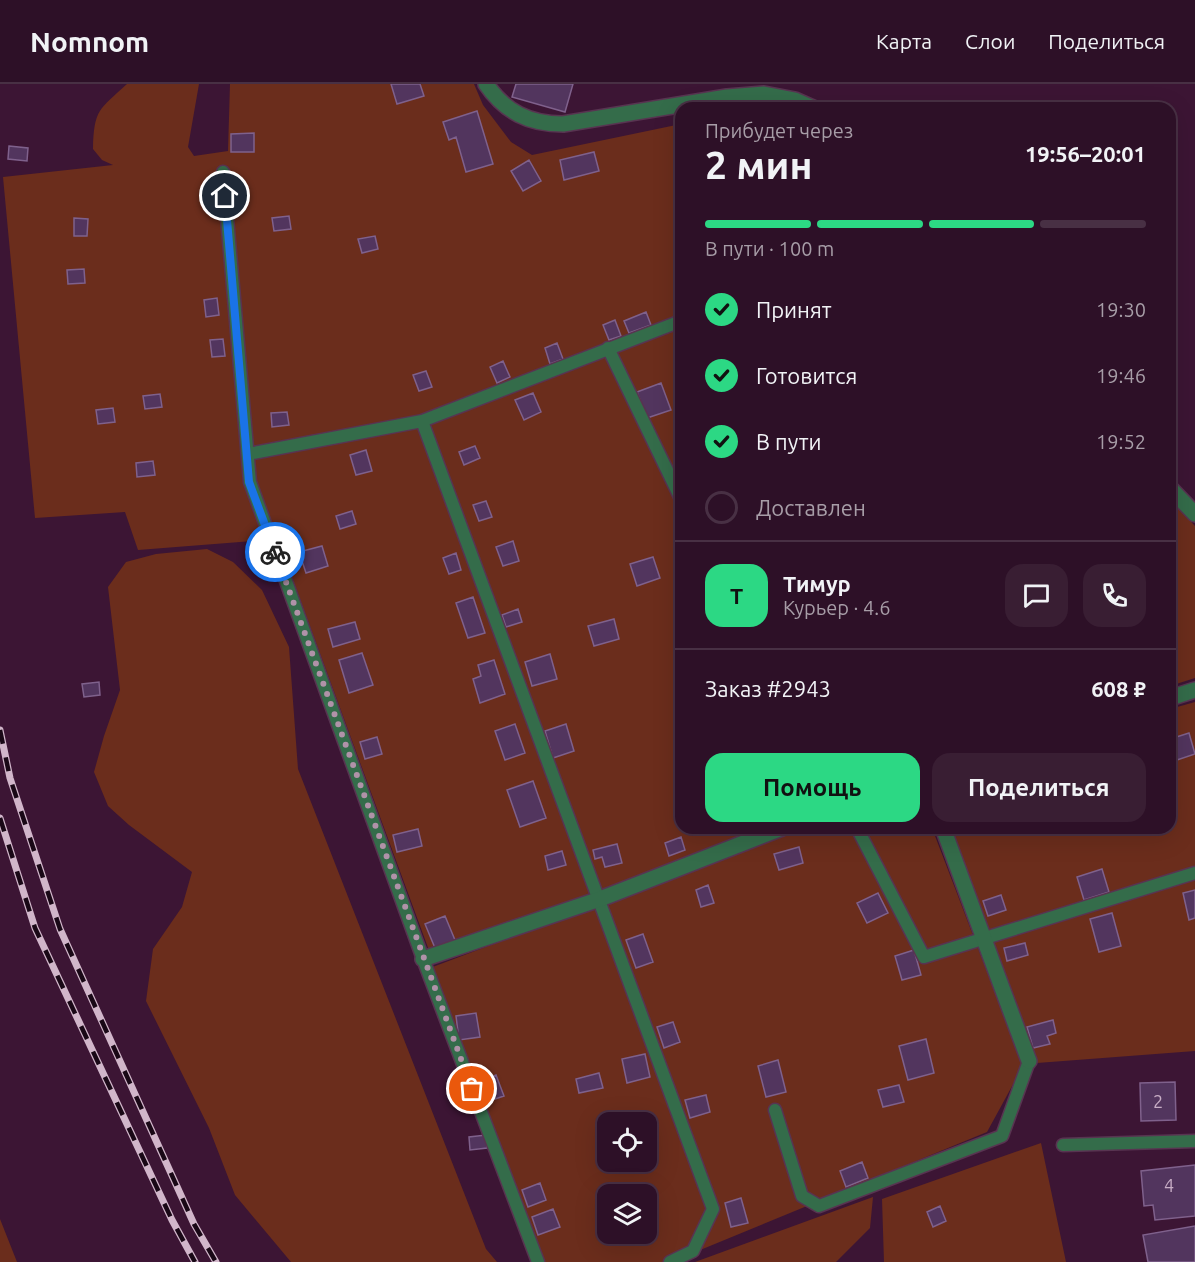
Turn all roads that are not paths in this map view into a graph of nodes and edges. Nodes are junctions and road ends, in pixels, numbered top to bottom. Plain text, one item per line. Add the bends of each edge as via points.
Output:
1 (486, 84) edge
2 (702, 102) edge
3 (800, 102) edge
4 (675, 106) edge
5 (223, 172) dead end
6 (675, 323) edge
7 (608, 348) junction
8 (422, 421) junction
9 (248, 454) junction
10 (675, 487) edge
11 (1176, 494) edge
12 (1195, 514) edge
13 (1195, 690) edge
14 (1176, 696) edge
15 (767, 834) edge
16 (859, 834) edge
17 (945, 834) edge
18 (1195, 873) edge
19 (600, 900) junction
20 (985, 937) junction
21 (423, 959) junction
22 (1029, 1061) joint
23 (775, 1110) dead end
24 (1195, 1141) edge
25 (1063, 1145) dead end
26 (538, 1262) edge
27 (670, 1262) edge

1 - 4 street via 503,106 526,120 544,124
2 - 3 street via 764,94
5 - 9 lane
6 - 7 lane
7 - 8 lane
7 - 10 lane
8 - 9 lane
8 - 19 lane
9 - 21 lane via 249,482
11 - 12 street
13 - 14 street
15 - 19 street
16 - 20 lane via 924,957
17 - 20 street
18 - 20 lane
19 - 21 street
19 - 27 lane via 713,1209 693,1251
20 - 22 street
21 - 26 lane
22 - 23 lane via 1002,1136 819,1206 802,1196
24 - 25 lane

